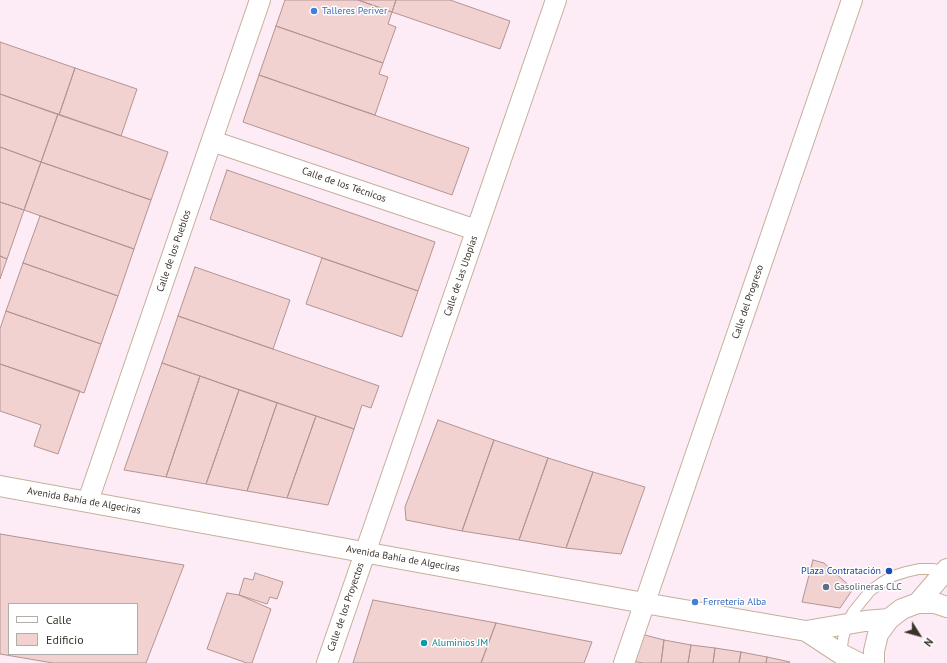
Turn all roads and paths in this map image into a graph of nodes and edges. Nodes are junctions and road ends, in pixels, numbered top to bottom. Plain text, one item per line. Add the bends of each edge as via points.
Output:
1 (260, 0) edge
2 (556, 0) edge
3 (852, 0) edge
4 (212, 140) junction
5 (476, 230) junction
6 (0, 486) edge
7 (88, 501) junction
8 (366, 552) junction
9 (947, 570) edge
10 (644, 603) junction
11 (918, 604) junction
12 (947, 607) edge
13 (889, 619) junction
14 (847, 624) junction
15 (806, 631) junction
16 (841, 659) edge
17 (327, 663) edge
18 (624, 663) edge
19 (859, 663) edge
20 (874, 663) edge

1 - 4 street, Calle de los Pueblos
2 - 5 street, Calle de las Utopías
3 - 10 street, Calle del Progreso
4 - 5 street, Calle de los Técnicos
4 - 7 street, Calle de los Pueblos
5 - 8 street, Calle de las Utopías
6 - 7 street, Avenida Bahía de Algeciras
7 - 8 street, Avenida Bahía de Algeciras
8 - 10 street, Avenida Bahía de Algeciras
8 - 17 street, Calle de los Proyectos
9 - 11 street
9 - 14 lane via 919,569 893,576 870,591
10 - 15 street, Avenida Bahía de Algeciras
10 - 18 street, Calle del Progreso
11 - 12 street via 935,603
11 - 13 street via 902,609
13 - 14 street, Avenida Bahía de Algeciras
13 - 20 street via 878,634
14 - 15 street, Avenida Bahía de Algeciras
14 - 16 lane
15 - 16 street, Avenida Bahía de Algeciras
16 - 19 street, Avenida Bahía de Algeciras

